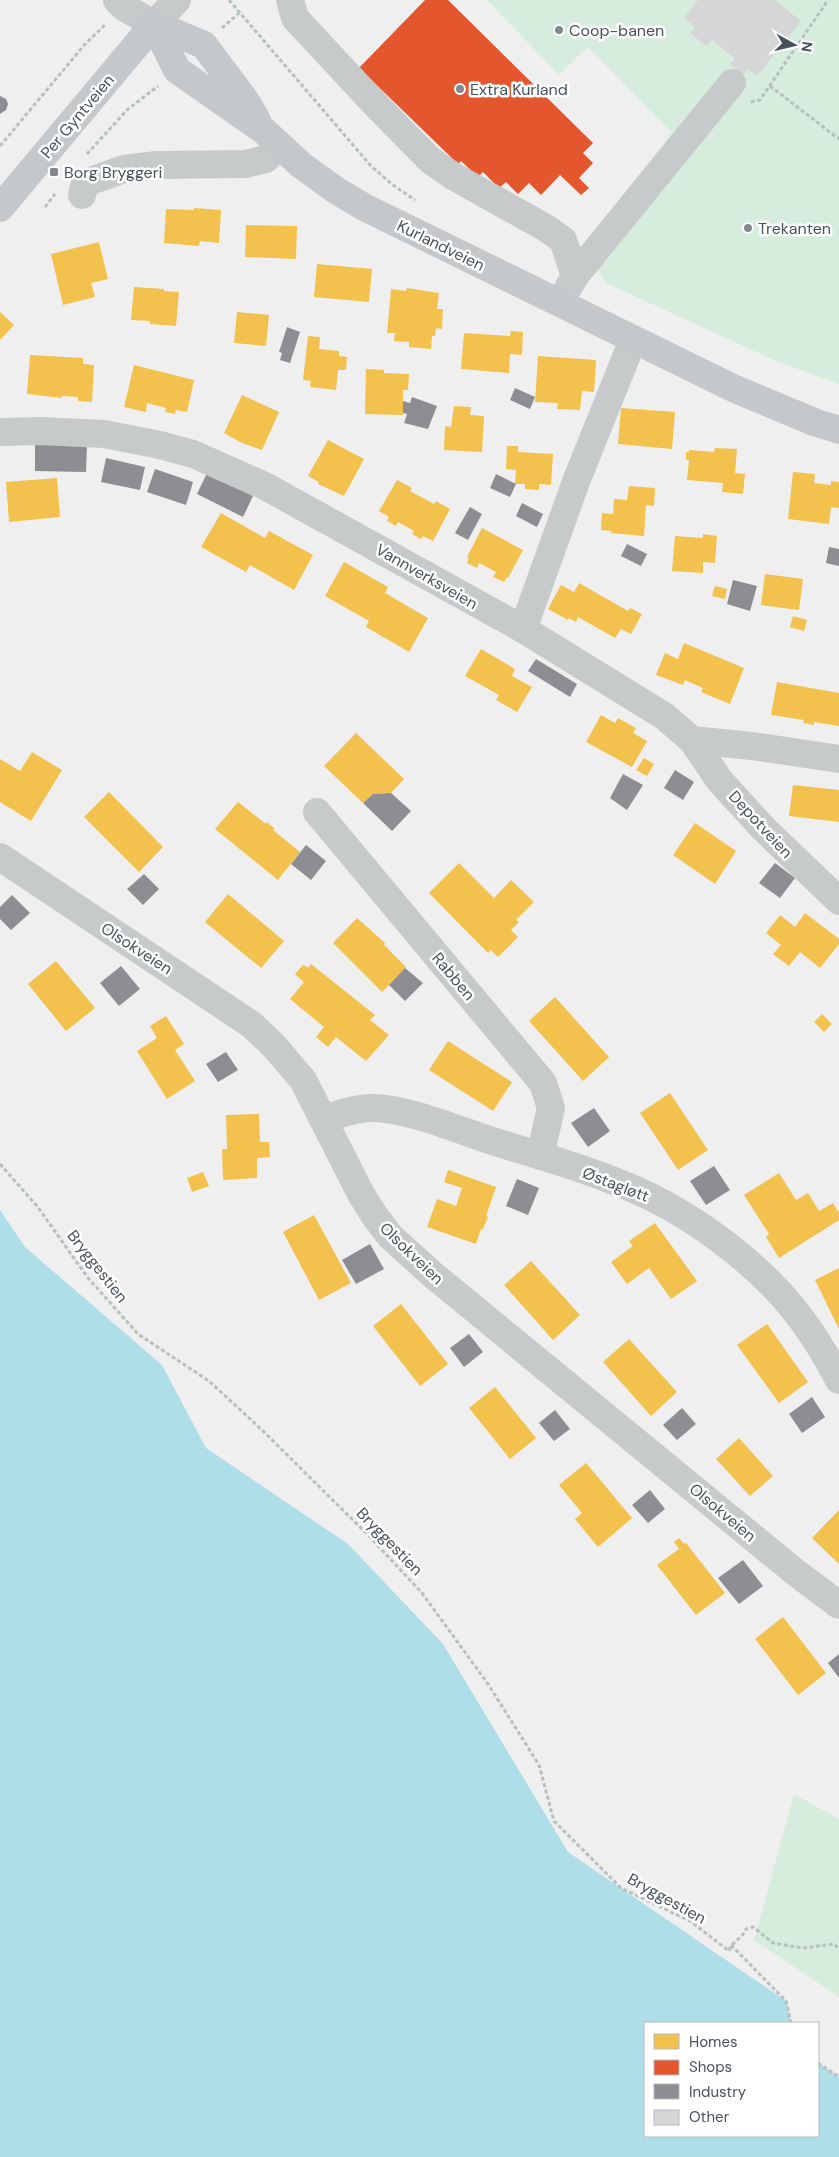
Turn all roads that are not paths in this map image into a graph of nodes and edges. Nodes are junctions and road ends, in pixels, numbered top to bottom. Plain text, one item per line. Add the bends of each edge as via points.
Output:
1 (177, 0) edge
2 (290, 0) edge
3 (121, 4) edge
4 (154, 24) junction
5 (732, 83) dead end
6 (271, 138) junction
7 (82, 195) dead end
8 (0, 208) edge
9 (575, 276) junction
10 (560, 303) junction
11 (633, 340) junction
12 (839, 430) edge
13 (0, 432) edge
14 (523, 629) junction
15 (692, 740) junction
16 (839, 759) edge
17 (317, 812) dead end
18 (0, 858) edge
19 (839, 902) edge
20 (324, 1118) junction
21 (540, 1156) junction
22 (839, 1380) edge
23 (839, 1605) edge

1 - 4 street
2 - 9 street via 295,18 430,160 562,240
3 - 4 street
4 - 6 main road, Kurlandveien via 204,45
4 - 8 main road, Per Gyntveien
5 - 9 street
6 - 7 street via 266,159 244,164 157,165 124,169 85,183
6 - 10 main road, Kurlandveien via 336,191 364,207
9 - 10 street
10 - 11 main road, Kurlandveien
11 - 12 main road, Kurlandveien via 735,389
11 - 14 street via 577,480
13 - 14 street, Vannverksveien via 104,434 193,454 265,486
14 - 15 street, Vannverksveien via 664,716
15 - 16 street
15 - 19 street, Depotveien via 720,781
17 - 21 street, Rabben via 543,1082 551,1108
18 - 20 street, Olsokveien via 252,1025 303,1080
20 - 21 street, Østagløtt via 353,1110 388,1109
20 - 23 street, Olsokveien via 374,1215 411,1256 794,1572
21 - 22 street, Østagløtt via 648,1195 689,1218 776,1288

